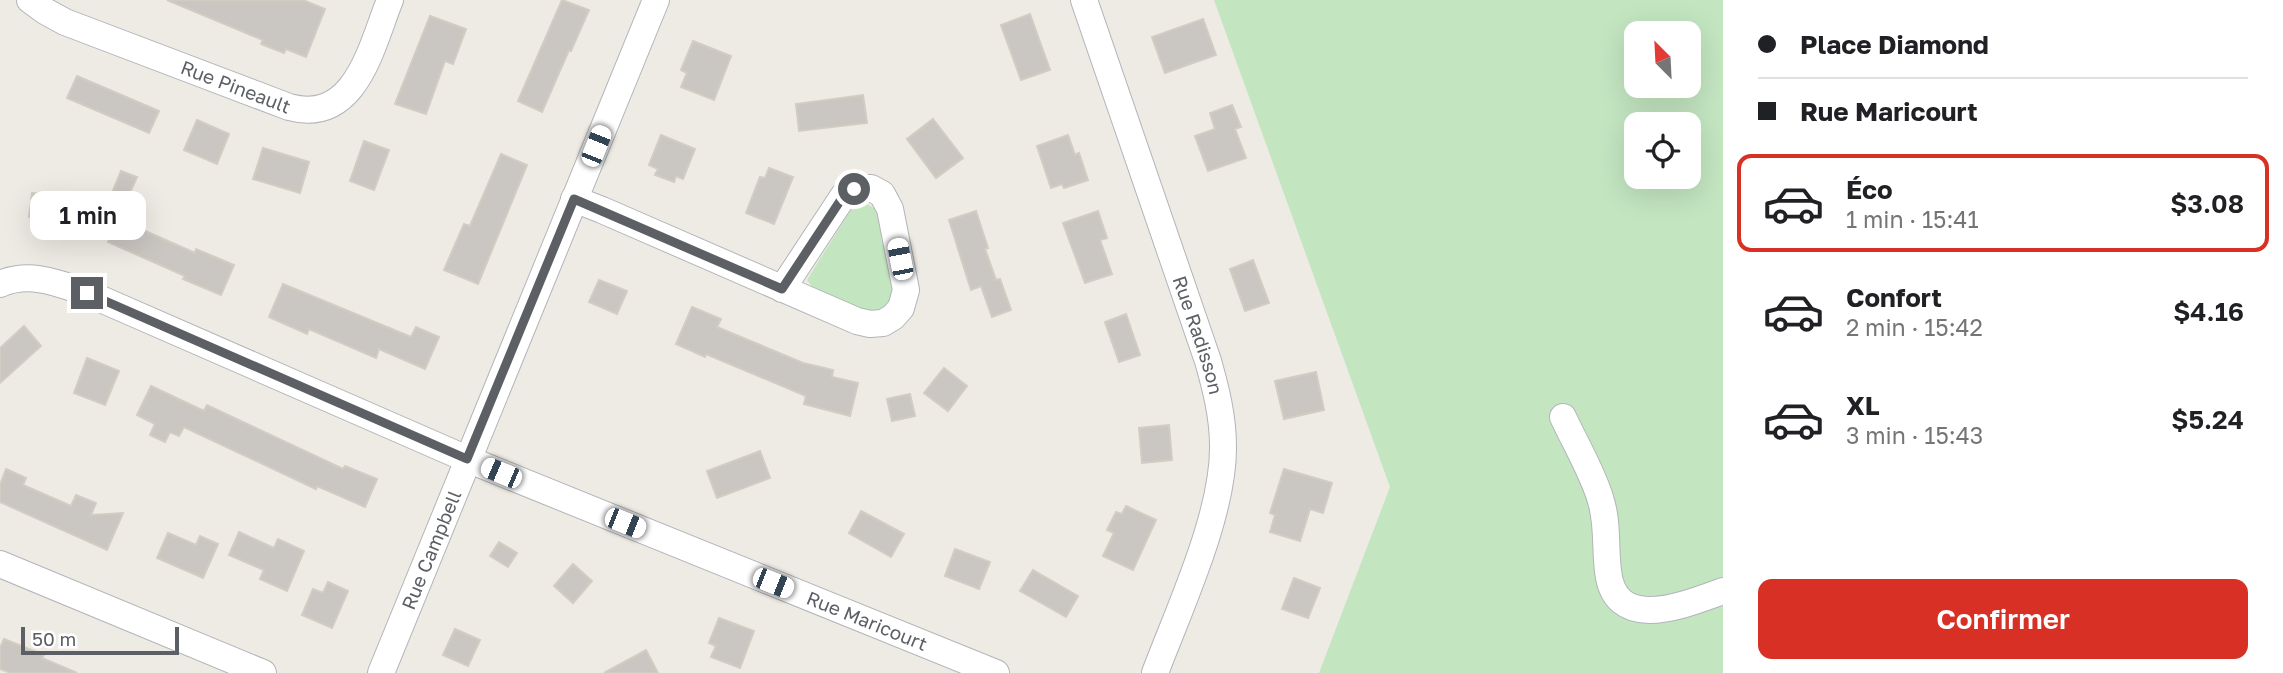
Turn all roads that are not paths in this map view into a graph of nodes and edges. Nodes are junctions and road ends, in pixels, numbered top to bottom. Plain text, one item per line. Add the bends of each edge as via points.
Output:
1 (30, 0) edge
2 (390, 0) edge
3 (656, 0) edge
4 (1084, 0) edge
5 (574, 199) junction
6 (0, 284) edge
7 (782, 289) junction
8 (1563, 417) dead end
9 (467, 459) junction
10 (0, 564) edge
11 (1723, 591) edge
12 (263, 673) edge
13 (381, 673) edge
14 (996, 673) edge
15 (1155, 673) edge

1 - 2 street, Rue Pineault via 73,25 305,110 330,106 350,90
3 - 5 street, Rue Campbell
4 - 15 street, Rue Radisson via 1208,361 1222,424 1222,467 1212,516
5 - 7 street
5 - 9 street, Rue Campbell
6 - 9 street, Rue Maricourt via 30,277 87,293
7 - 7 street via 864,324 893,317 906,290 890,209 882,194 859,187 844,195
8 - 11 street via 1601,501 1608,573 1616,597 1634,610 1671,610
9 - 13 street, Rue Campbell
9 - 14 street, Rue Maricourt
10 - 12 street

